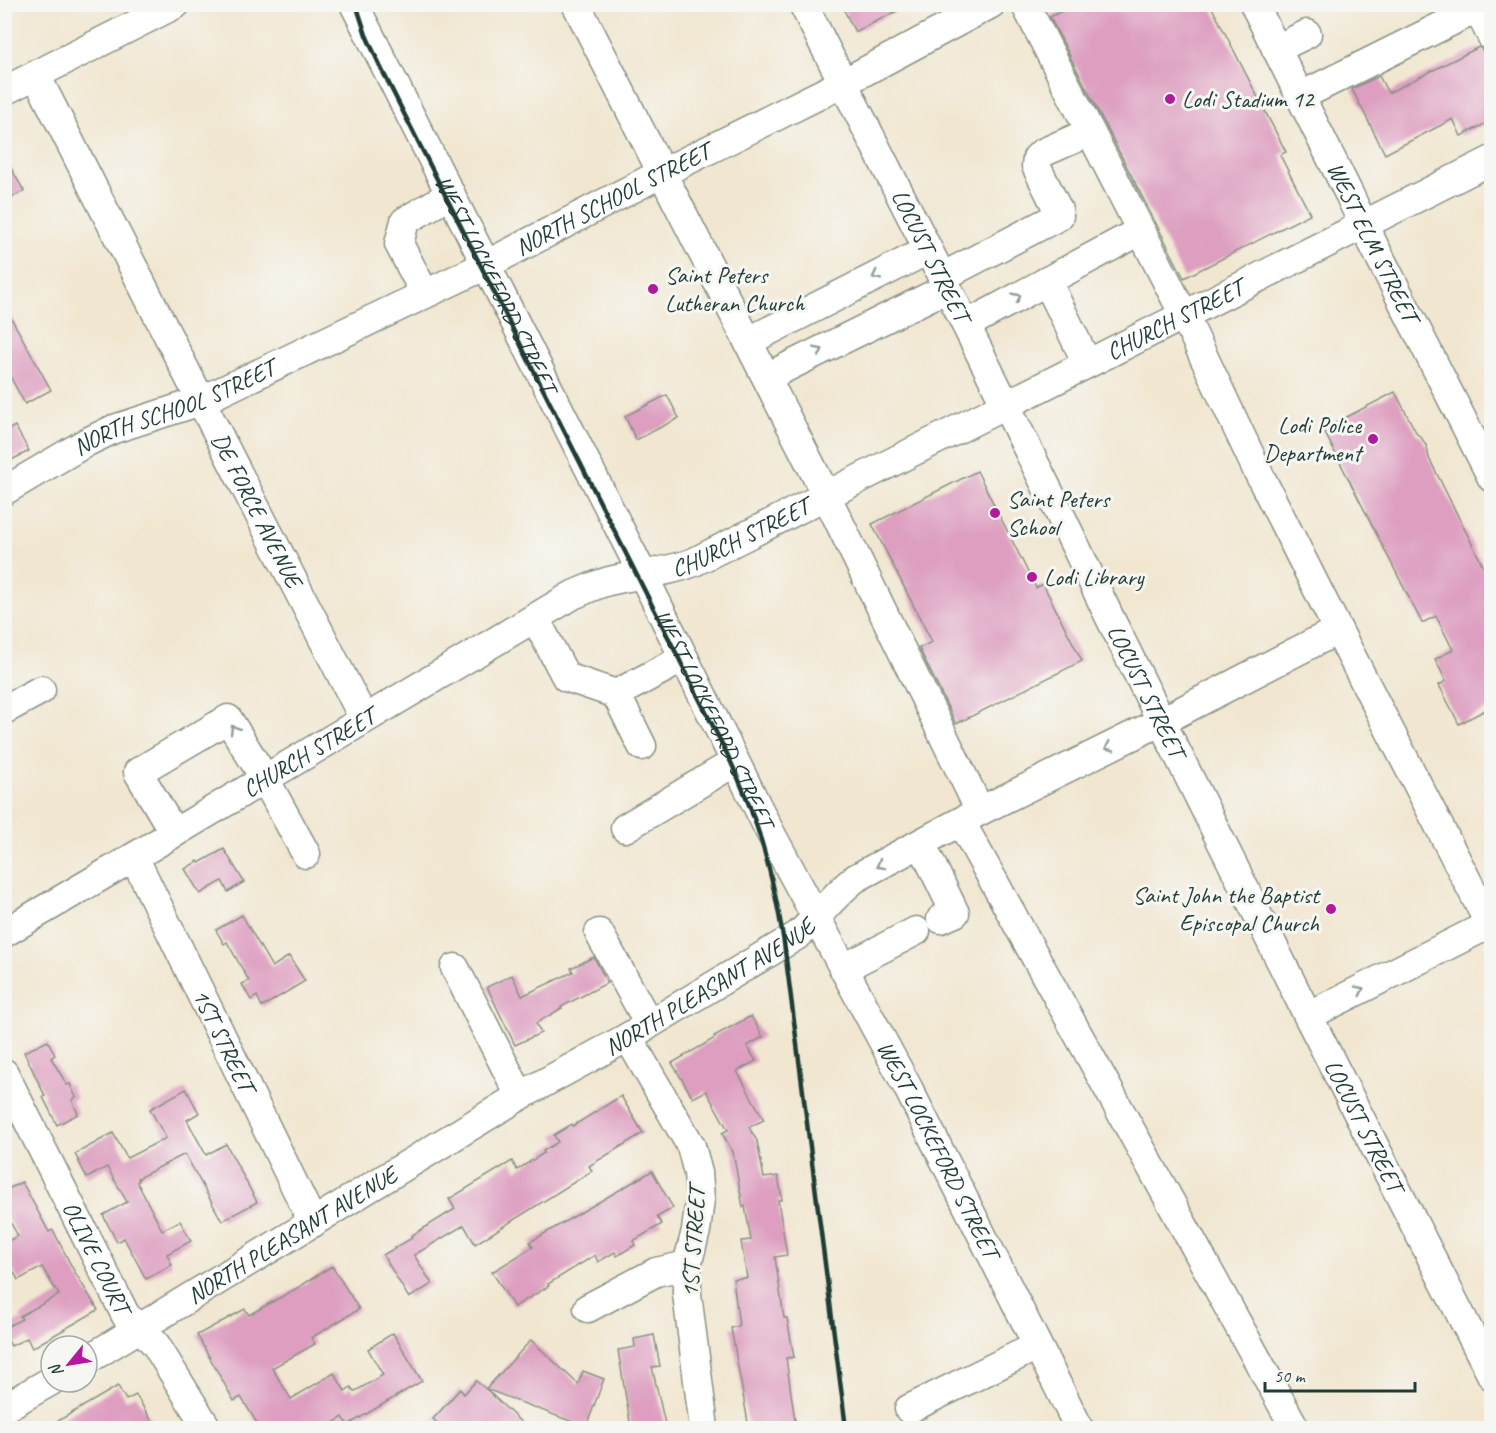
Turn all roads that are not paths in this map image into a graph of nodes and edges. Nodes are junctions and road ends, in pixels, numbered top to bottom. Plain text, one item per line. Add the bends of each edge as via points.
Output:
1 (176, 4) edge
2 (354, 4) edge
3 (576, 4) edge
4 (803, 4) edge
5 (991, 4) edge
6 (1025, 4) edge
7 (1254, 4) edge
8 (1470, 10) edge
9 (1306, 34) dead end
10 (1491, 37) edge
11 (1276, 49) junction
12 (36, 75) junction
13 (843, 83) junction
14 (4, 91) edge
15 (1300, 96) junction
16 (1090, 132) junction
17 (1491, 160) edge
18 (662, 173) junction
19 (451, 194) junction
20 (1364, 226) junction
21 (1140, 231) junction
22 (928, 250) junction
23 (486, 264) junction
24 (1047, 281) junction
25 (945, 282) junction
26 (425, 294) junction
27 (1184, 315) junction
28 (966, 325) junction
29 (749, 342) junction
30 (1087, 363) junction
31 (767, 378) junction
32 (201, 401) junction
33 (1006, 405) junction
34 (1491, 478) edge
35 (4, 491) edge
36 (826, 495) junction
37 (643, 575) junction
38 (535, 618) junction
39 (1338, 630) junction
40 (684, 658) junction
41 (41, 690) dead end
42 (616, 694) junction
43 (4, 710) edge
44 (364, 719) junction
45 (1162, 722) junction
46 (642, 746) dead end
47 (735, 762) junction
48 (265, 778) junction
49 (970, 816) junction
50 (625, 828) dead end
51 (174, 833) junction
52 (921, 843) junction
53 (306, 854) dead end
54 (134, 857) junction
55 (817, 917) junction
56 (941, 919) dead end
57 (1491, 925) edge
58 (916, 932) dead end
59 (4, 933) edge
60 (599, 933) dead end
61 (455, 968) dead end
62 (844, 968) junction
63 (1308, 1016) junction
64 (639, 1030) junction
65 (4, 1073) edge
66 (520, 1096) junction
67 (313, 1223) junction
68 (687, 1265) junction
69 (588, 1308) dead end
70 (141, 1328) junction
71 (1037, 1346) junction
72 (99, 1353) edge
73 (1491, 1376) edge
74 (39, 1388) edge
75 (4, 1408) edge
76 (909, 1409) dead end
77 (207, 1428) edge
78 (704, 1428) edge
79 (1079, 1428) edge
80 (1294, 1428) edge

1 - 12 street
2 - 19 street, WEST LOCKEFORD STREET
3 - 18 street
4 - 13 street, LOCUST STREET
5 - 13 street, NORTH SCHOOL STREET
6 - 16 street
7 - 11 street, WEST ELM STREET
8 - 10 street
8 - 15 street
9 - 11 street
11 - 15 street, WEST ELM STREET
12 - 14 street
12 - 32 street, DE FORCE AVENUE
13 - 18 street, NORTH SCHOOL STREET
13 - 22 street, LOCUST STREET
15 - 20 street, WEST ELM STREET
16 - 21 street
16 - 25 street via 1037,158 1036,166 1059,216
17 - 20 street, CHURCH STREET
18 - 23 street, NORTH SCHOOL STREET
18 - 29 street
19 - 23 street, WEST LOCKEFORD STREET
19 - 26 street via 405,221 399,244
20 - 27 street, CHURCH STREET
20 - 34 street, WEST ELM STREET
21 - 24 street
21 - 27 street
22 - 25 street, LOCUST STREET
22 -> 29 street
23 - 26 street, NORTH SCHOOL STREET
23 - 37 street, WEST LOCKEFORD STREET
28 -> 24 street
24 - 30 street
25 - 28 street, LOCUST STREET
31 -> 25 street
26 - 32 street, NORTH SCHOOL STREET
27 - 30 street, CHURCH STREET
27 - 39 street
28 - 33 street, LOCUST STREET
29 - 31 street
30 - 33 street, CHURCH STREET
31 - 36 street
32 - 35 street, NORTH SCHOOL STREET via 114,429
32 - 44 street, DE FORCE AVENUE
33 - 36 street, CHURCH STREET
33 - 45 street, LOCUST STREET
36 - 37 street, CHURCH STREET via 694,562
36 - 49 street
37 - 38 street, CHURCH STREET via 596,585
37 - 40 street, WEST LOCKEFORD STREET
38 - 42 street via 566,677
38 - 44 street, CHURCH STREET
39 - 45 street, NORTH PLEASANT AVENUE
39 - 57 street
40 - 42 street
40 - 47 street, WEST LOCKEFORD STREET
41 - 43 street
42 - 46 street
44 - 48 street, CHURCH STREET
45 -> 49 street, NORTH PLEASANT AVENUE
45 - 63 street, LOCUST STREET
47 - 50 street
47 - 55 street, WEST LOCKEFORD STREET
48 - 51 street, CHURCH STREET
48 -> 51 street via 228,719 138,772
48 - 53 street
49 - 52 street, NORTH PLEASANT AVENUE
49 - 80 street
51 - 54 street, CHURCH STREET
52 -> 55 street, NORTH PLEASANT AVENUE via 851,882
52 - 56 street via 955,913
54 - 59 street, CHURCH STREET
54 - 67 street, 1ST STREET
55 - 62 street, WEST LOCKEFORD STREET
55 - 64 street, NORTH PLEASANT AVENUE via 798,935
63 -> 57 street
58 - 62 street
60 - 64 street, 1ST STREET
61 - 66 street
62 - 71 street, WEST LOCKEFORD STREET
63 - 73 street, LOCUST STREET
64 - 66 street, NORTH PLEASANT AVENUE
64 - 68 street, 1ST STREET via 691,1146 698,1173 700,1199
65 - 70 street, OLIVE COURT via 126,1316
66 - 67 street, NORTH PLEASANT AVENUE
67 - 70 street, NORTH PLEASANT AVENUE
68 - 69 street via 656,1272
68 - 78 street, 1ST STREET via 687,1294
70 - 72 street, NORTH PLEASANT AVENUE
70 - 77 street, OLIVE COURT via 156,1345
71 - 76 street
71 - 79 street, WEST LOCKEFORD STREET
74 - 75 street

